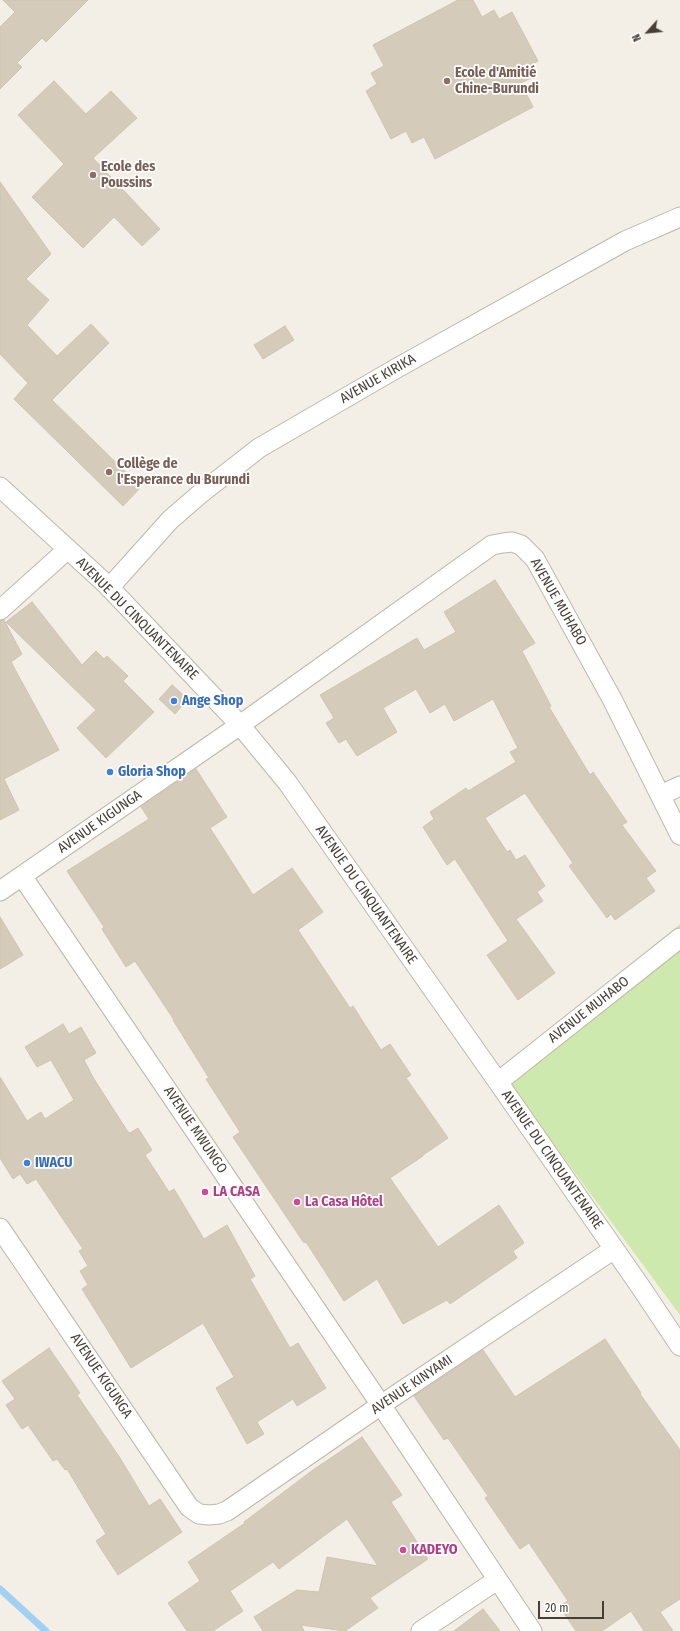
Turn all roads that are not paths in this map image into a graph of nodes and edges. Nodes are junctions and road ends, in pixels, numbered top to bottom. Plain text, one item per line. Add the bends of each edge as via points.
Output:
1 (680, 217) edge
2 (0, 487) edge
3 (68, 549) junction
4 (109, 588) junction
5 (0, 610) edge
6 (240, 725) junction
7 (680, 786) edge
8 (661, 795) junction
9 (680, 836) edge
10 (22, 876) junction
11 (0, 891) edge
12 (680, 938) edge
13 (498, 1082) junction
14 (0, 1228) edge
15 (614, 1249) junction
16 (680, 1346) edge
17 (381, 1405) junction
18 (209, 1515) joint
19 (497, 1580) junction
20 (421, 1631) edge
21 (532, 1631) edge

1 - 4 street, AVENUE KIRIKA via 625,241 259,448 170,520
2 - 3 street, AVENUE DU CINQUANTENAIRE
3 - 4 street, AVENUE DU CINQUANTENAIRE
3 - 5 street
4 - 6 street, AVENUE DU CINQUANTENAIRE
6 - 8 street, AVENUE MUHABO via 492,546 512,542 521,546 535,559
6 - 10 street, AVENUE KIGUNGA
6 - 13 street, AVENUE DU CINQUANTENAIRE via 287,782
7 - 8 street
8 - 9 street, AVENUE MUHABO
10 - 11 street, AVENUE KIGUNGA
10 - 17 street, AVENUE MWUNGO
12 - 13 street, AVENUE MUHABO
13 - 15 street, AVENUE DU CINQUANTENAIRE
14 - 18 street, AVENUE KIGUNGA via 190,1507 199,1514
15 - 16 street, AVENUE DU CINQUANTENAIRE
15 - 17 street, AVENUE KINYAMI
17 - 18 street, AVENUE KINYAMI via 227,1511
17 - 19 street, AVENUE MWUNGO
19 - 20 street
19 - 21 street, AVENUE MWUNGO

